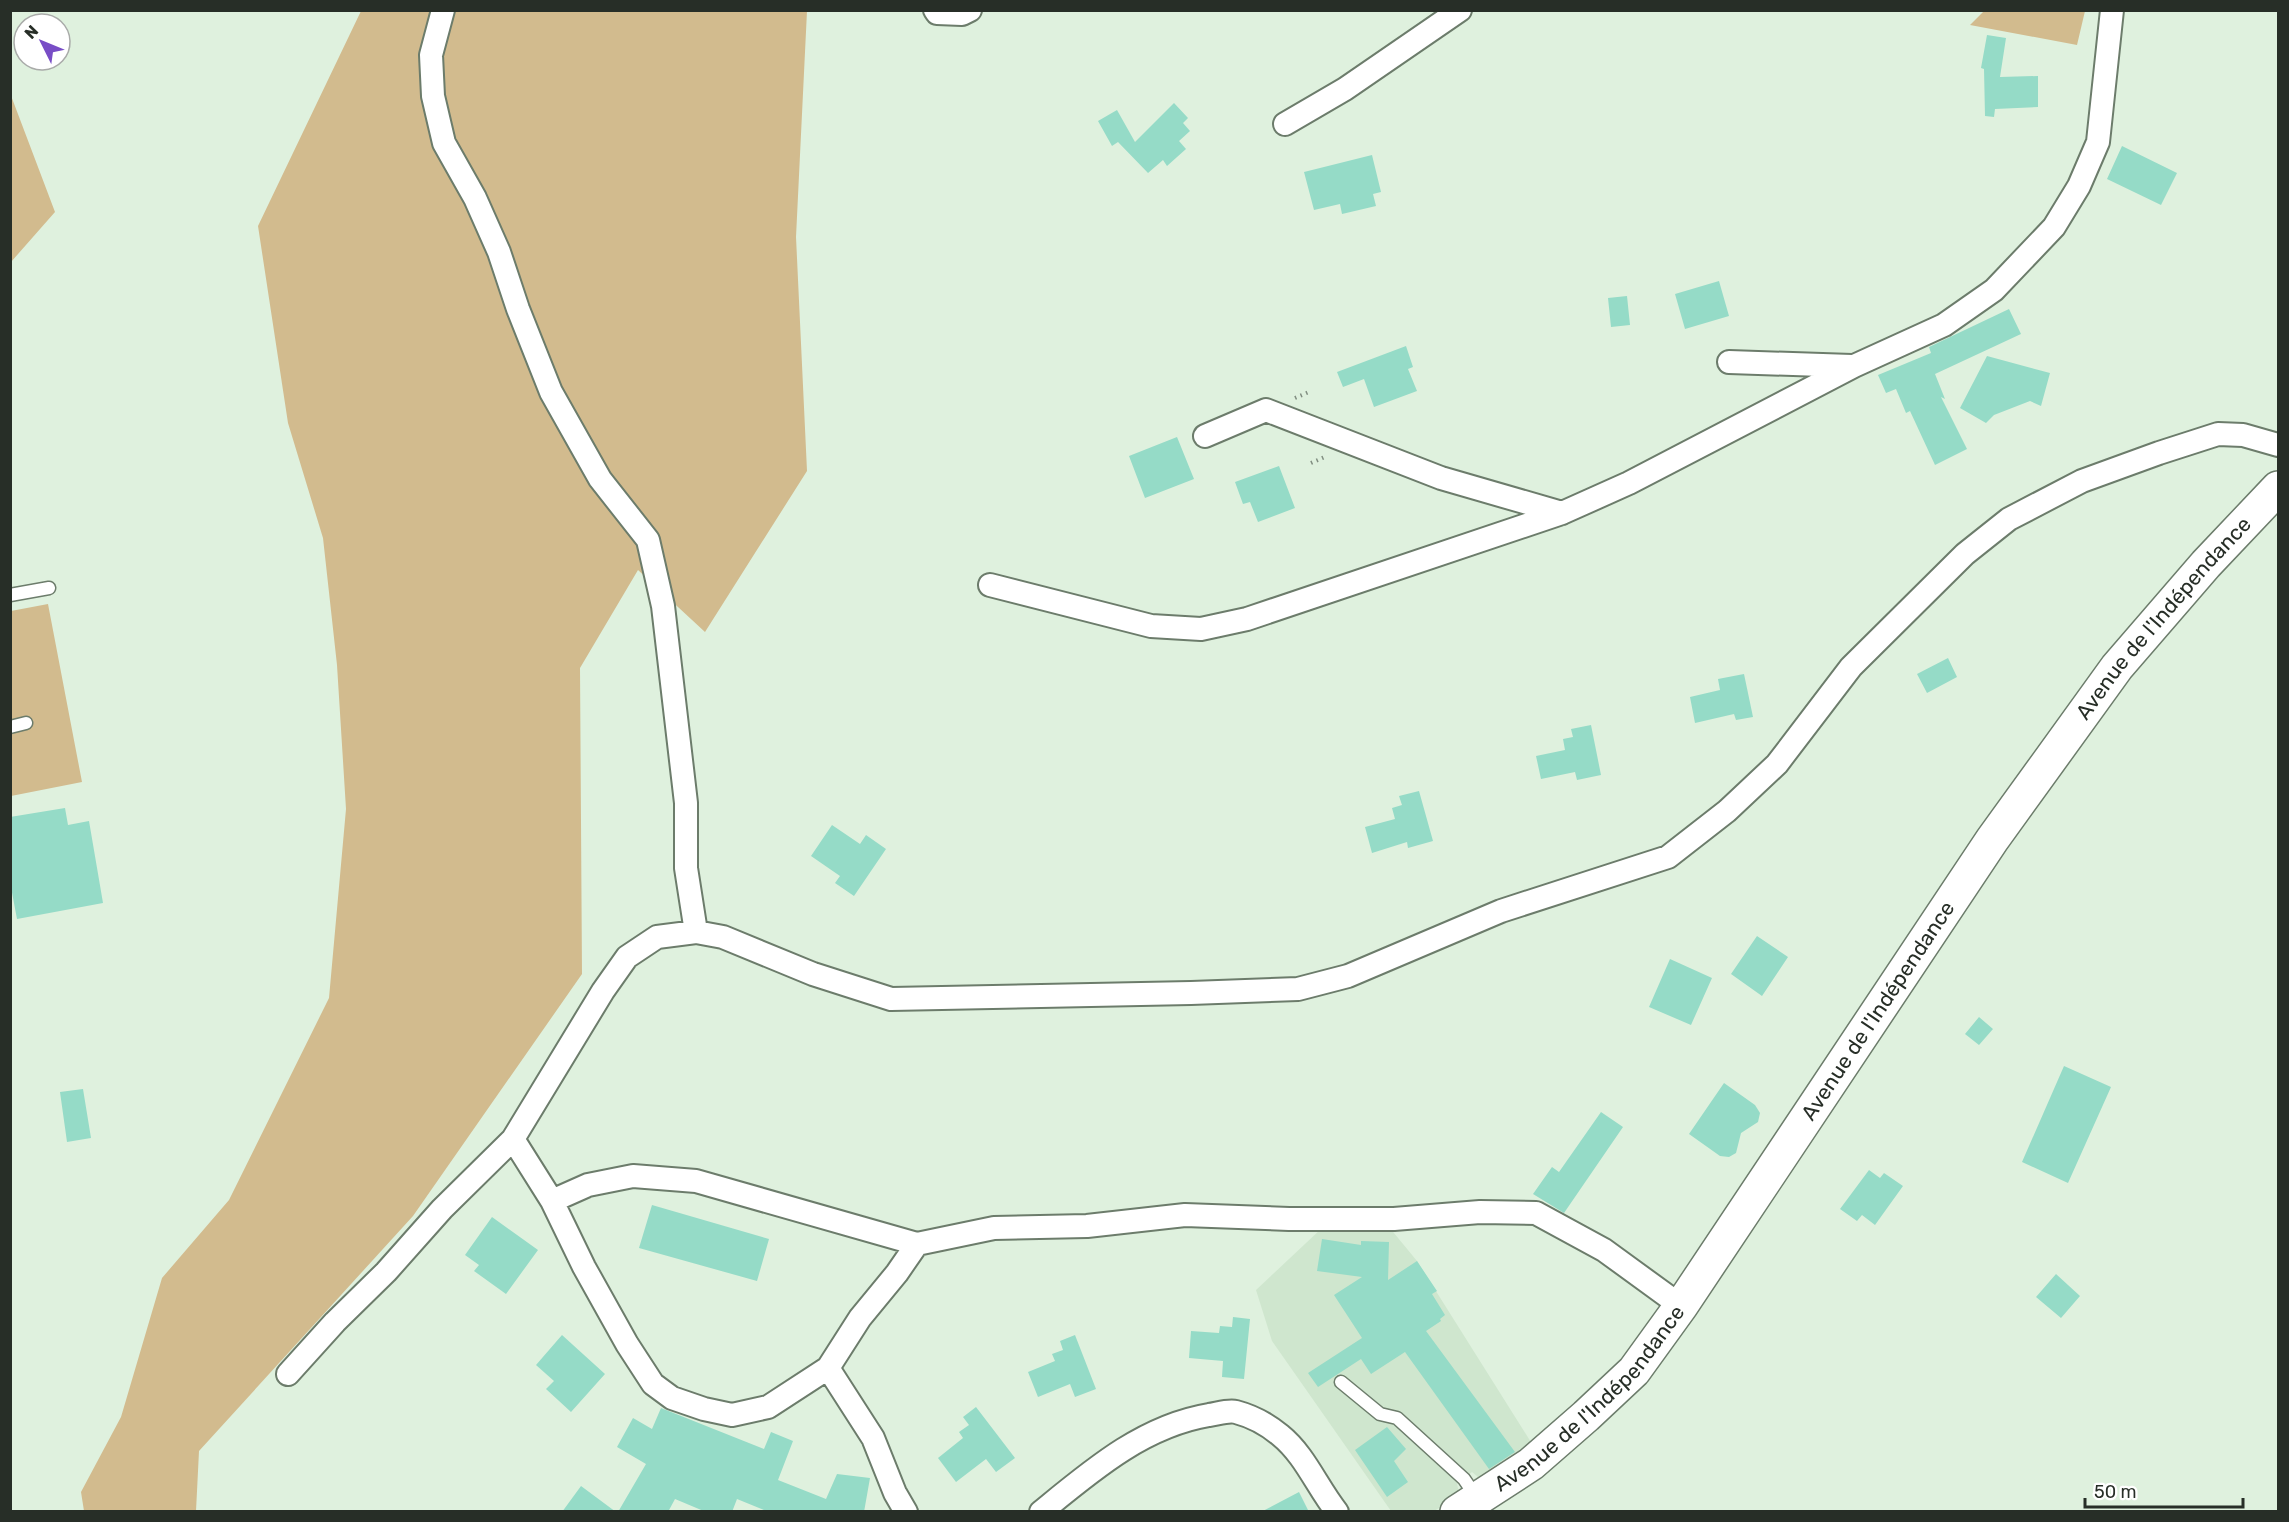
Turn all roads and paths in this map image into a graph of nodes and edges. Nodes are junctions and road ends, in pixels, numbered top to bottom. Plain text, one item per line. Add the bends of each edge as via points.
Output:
1 (443, 10) edge
2 (935, 10) edge
3 (970, 10) edge
4 (1460, 10) edge
5 (2112, 10) edge
6 (1285, 124) dead end
7 (1729, 362) dead end
8 (1854, 366) junction
9 (1205, 436) dead end
10 (2278, 445) edge
11 (2278, 488) edge
12 (1562, 513) junction
13 (990, 585) dead end
14 (49, 588) dead end
15 (10, 595) edge
16 (26, 723) dead end
17 (10, 727) edge
18 (696, 932) junction
19 (513, 1139) junction
20 (552, 1201) junction
21 (917, 1244) junction
22 (1681, 1306) junction
23 (828, 1368) junction
24 (288, 1374) dead end
25 (1341, 1382) dead end
26 (1467, 1505) edge
27 (906, 1512) edge
28 (1041, 1512) edge
29 (1337, 1512) edge

1 - 18 street via 431,56 433,96 444,143 499,252 551,392 600,479 648,540 663,606 686,803 686,868
2 - 3 street via 962,14
4 - 6 street via 1345,89
5 - 8 street via 2098,142 2079,186 2054,227 1994,290 1944,325
7 - 8 street
8 - 12 street via 1629,483
9 - 12 street via 1266,410 1441,478
10 - 18 street via 2243,435 2218,435 2082,481 2008,519 1965,554 1851,667 1777,764 1727,811 1668,857 1500,911 1348,976 1298,989 891,999 813,974 723,937
11 - 22 highway, Avenue de l'Indépendance via 2206,564 2110,677 1992,840
12 - 13 street via 1247,619 1201,629 1151,626
14 - 15 lane
16 - 17 lane
18 - 19 street via 657,937 627,957
19 - 20 street
19 - 24 street
20 - 21 street via 588,1185 633,1176 696,1181
20 - 23 street via 627,1344 653,1384 672,1398 732,1415 768,1407
21 - 22 street via 994,1228 1087,1226 1185,1215 1394,1219 1480,1212 1536,1213 1604,1250
21 - 23 street via 860,1318
22 - 26 highway, Avenue de l'Indépendance via 1635,1371 1531,1464
23 - 27 street via 873,1438
25 - 26 lane via 1380,1414 1397,1418 1464,1479
28 - 29 street via 1087,1473 1145,1436 1192,1418 1234,1411 1281,1436 1301,1457

